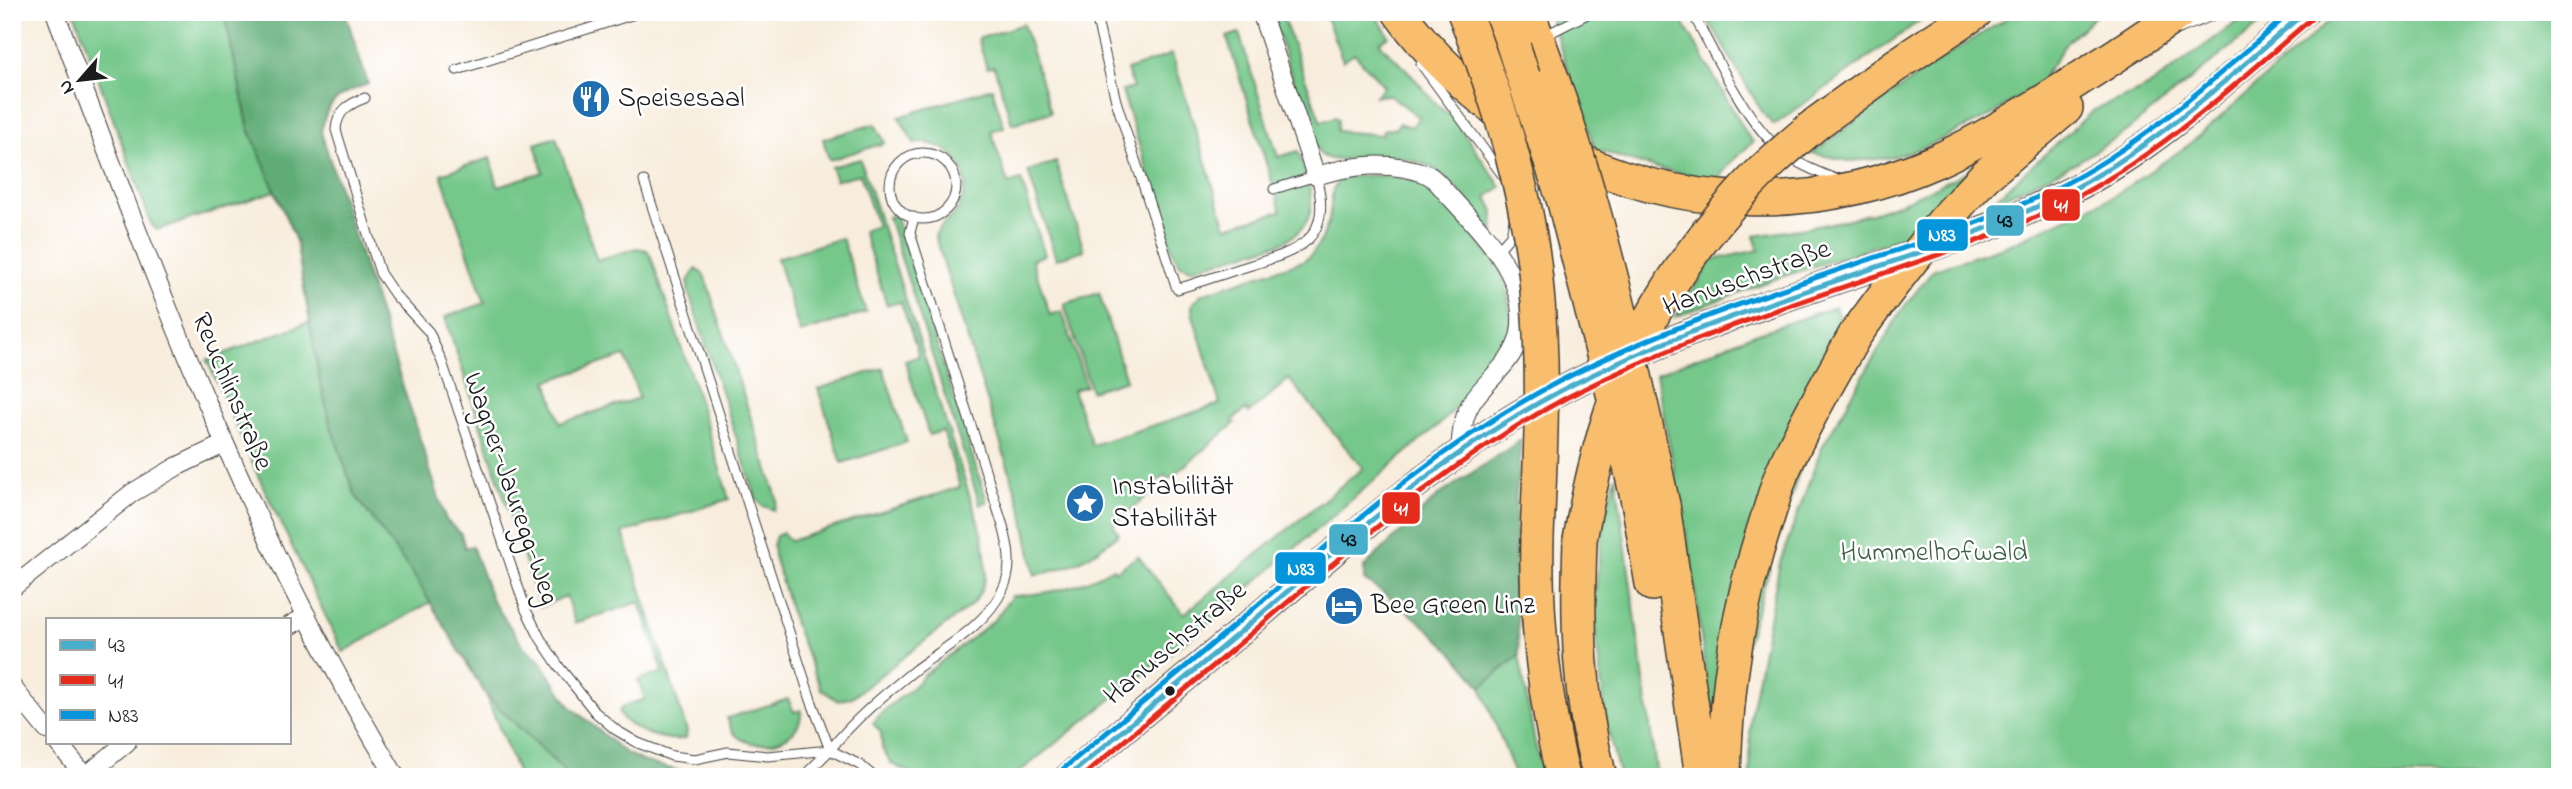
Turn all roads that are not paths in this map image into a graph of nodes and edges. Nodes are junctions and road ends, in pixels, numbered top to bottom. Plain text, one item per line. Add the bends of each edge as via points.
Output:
1 (55, 12) edge
2 (641, 12) edge
3 (1094, 12) edge
4 (1261, 12) edge
5 (1399, 12) edge
6 (1464, 12) edge
7 (1498, 12) edge
8 (1591, 12) edge
9 (1692, 12) edge
10 (1976, 12) edge
11 (2180, 12) edge
12 (2222, 12) edge
13 (2305, 12) edge
14 (1527, 33) edge
15 (2138, 42) junction
16 (1418, 60) dead end
17 (457, 70) dead end
18 (365, 98) dead end
19 (1316, 176) junction
20 (643, 181) dead end
21 (1859, 187) junction
22 (1274, 189) dead end
23 (914, 217) junction
24 (1496, 252) junction
25 (224, 444) junction
26 (1460, 454) junction
27 (1651, 506) junction
28 (12, 588) edge
29 (307, 616) junction
30 (290, 625) edge
31 (12, 687) edge
32 (46, 729) edge
33 (59, 744) edge
34 (125, 744) edge
35 (830, 750) junction
36 (86, 777) edge
37 (396, 777) edge
38 (803, 777) edge
39 (874, 777) edge
40 (1068, 777) edge
41 (1563, 777) edge
42 (1600, 777) edge
43 (1680, 777) edge
44 (1702, 777) edge
45 (1724, 777) edge

1 - 25 street, Reuchlinstraße via 141,242
2 - 17 lane
3 - 19 lane via 1116,101 1177,289 1297,250 1316,228 1321,210
4 - 19 street
5 - 21 highway via 1433,55 1471,91 1527,134 1589,166 1723,200 1778,199
6 - 41 highway, bridge via 1509,149 1536,278 1542,396 1536,581 1542,669
7 - 14 highway
8 - 14 lane
9 - 21 lane via 1770,140 1809,169
10 - 42 highway, bridge via 1817,123 1742,191 1667,287 1616,392 1590,481 1580,540 1577,615 1581,679
11 - 15 highway
12 - 15 lane
13 - 26 street, Hanuschstraße via 2172,124 2124,160 2066,194 1618,361 1557,392
14 - 27 highway, bridge via 1616,405
14 - 27 highway, bridge via 1553,81 1598,228 1641,397
15 - 21 highway via 1964,148
15 - 45 highway, bridge via 1985,176 1904,266 1854,335 1781,475 1752,562 1730,675
16 - 24 lane via 1484,147 1512,197 1515,224
18 - 35 lane, Wagner-Jauregg-Weg via 339,114 336,130 380,273 429,332 514,580 540,638 560,668 595,712 616,730 672,756 695,759 728,752 768,756
19 - 22 lane
19 - 24 street via 1365,164 1428,174
20 - 35 lane
23 - 23 lane via 927,219 951,204 956,182 952,169 937,155 908,155 890,179 893,201 904,214
23 - 35 lane via 911,233 1003,526 1009,565 1003,589 988,613 860,716
24 - 26 street via 1514,281 1520,333 1511,357 1465,415
25 - 28 street via 150,481
25 - 29 street, Reuchlinstraße
26 - 40 street, Hanuschstraße via 1388,507
27 - 43 highway
27 - 44 highway
29 - 30 street
29 - 37 street, Reuchlinstraße
31 - 32 street
33 - 36 street
34 - 36 street
35 - 38 lane
35 - 39 lane

